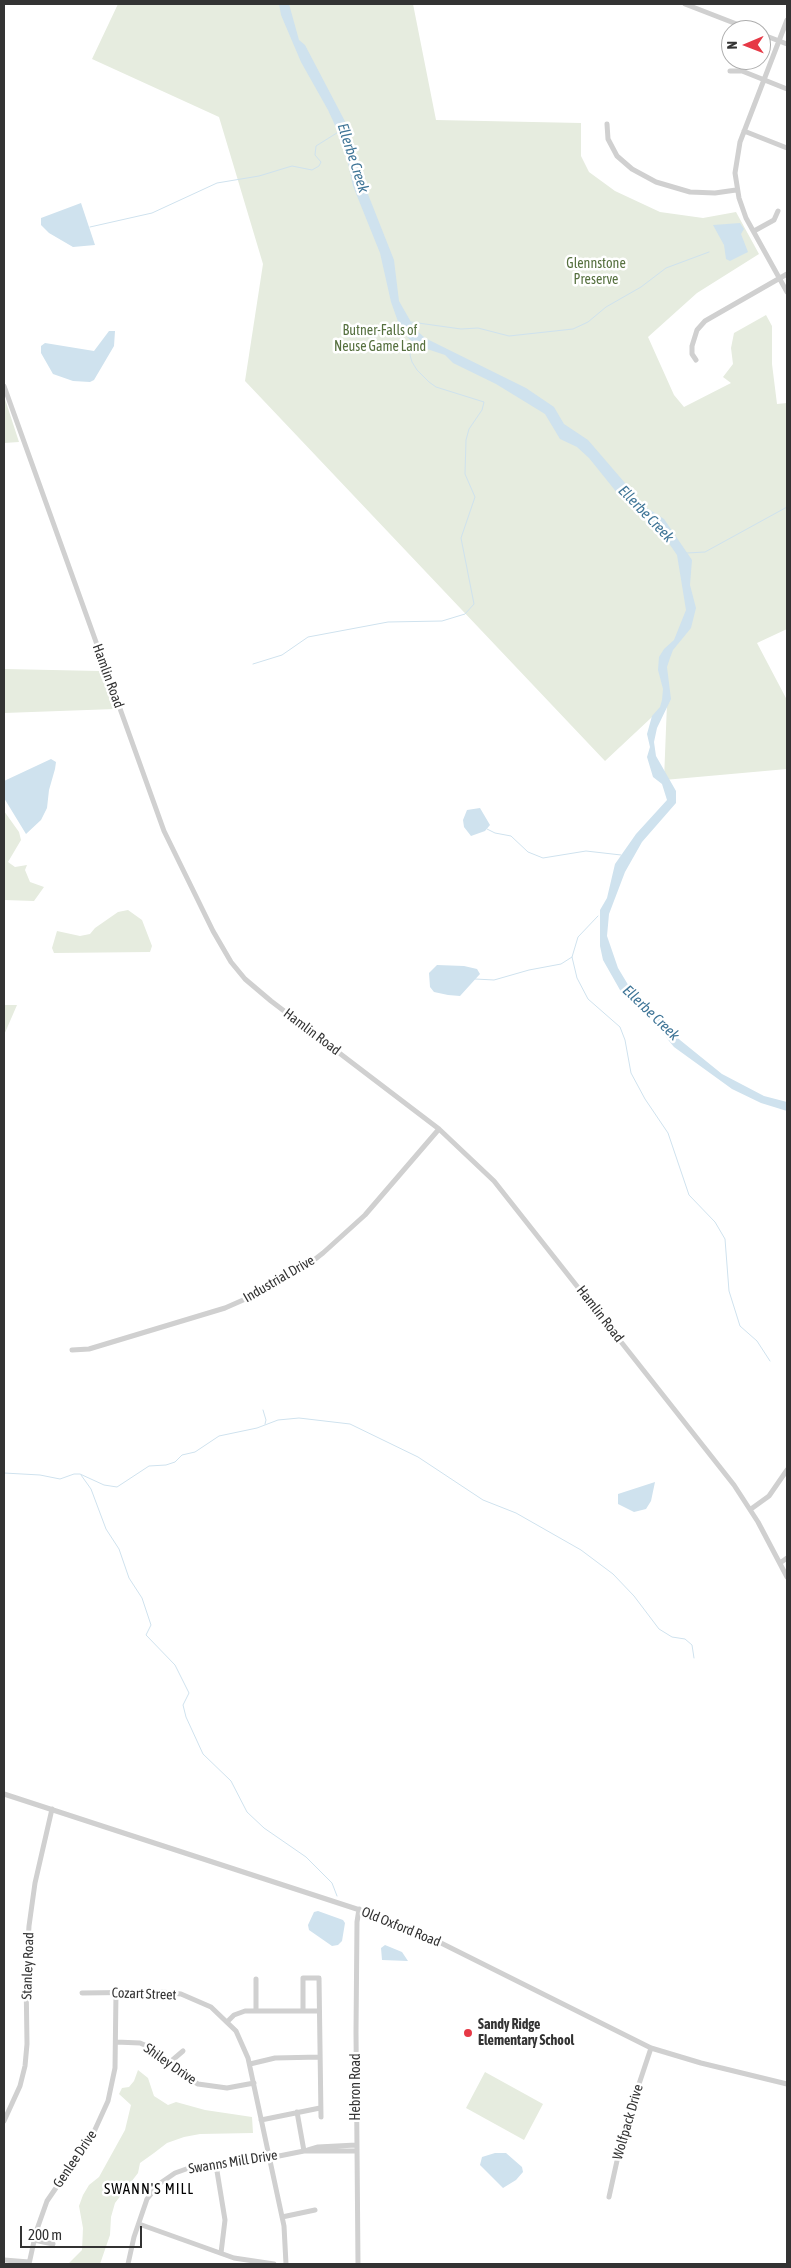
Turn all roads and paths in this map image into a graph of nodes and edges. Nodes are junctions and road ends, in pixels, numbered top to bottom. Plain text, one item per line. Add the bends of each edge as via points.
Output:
1 (685, 4) edge
2 (726, 20) edge
3 (787, 20) edge
4 (771, 38) edge
5 (779, 41) junction
6 (787, 44) edge
7 (730, 71) dead end
8 (764, 80) junction
9 (787, 89) edge
10 (607, 124) dead end
11 (744, 131) junction
12 (787, 148) edge
13 (736, 190) junction
14 (778, 211) dead end
15 (754, 231) junction
16 (787, 274) edge
17 (780, 278) junction
18 (787, 292) edge
19 (696, 360) dead end
20 (4, 386) edge
21 (439, 1129) junction
22 (72, 1350) dead end
23 (787, 1470) edge
24 (751, 1509) junction
25 (787, 1558) edge
26 (780, 1563) junction
27 (787, 1577) edge
28 (4, 1794) edge
29 (52, 1809) junction
30 (359, 1909) junction
31 (256, 1979) dead end
32 (116, 1992) junction
33 (82, 1993) dead end
34 (303, 2010) junction
35 (256, 2011) junction
36 (320, 2011) junction
37 (228, 2022) junction
38 (116, 2042) junction
39 (651, 2048) junction
40 (183, 2051) dead end
41 (320, 2058) junction
42 (169, 2063) junction
43 (250, 2064) junction
44 (254, 2083) junction
45 (787, 2084) edge
46 (320, 2108) junction
47 (297, 2112) junction
48 (321, 2116) dead end
49 (261, 2120) junction
50 (4, 2121) edge
51 (356, 2148) junction
52 (306, 2151) junction
53 (269, 2157) junction
54 (216, 2165) junction
55 (609, 2197) dead end
56 (315, 2210) dead end
57 (282, 2217) junction
58 (139, 2224) junction
59 (34, 2240) junction
60 (53, 2244) dead end
61 (221, 2253) junction
62 (4, 2260) edge
63 (29, 2263) edge
64 (128, 2264) edge
65 (274, 2264) edge
66 (286, 2264) edge
67 (358, 2264) edge

1 - 2 street
3 - 5 street
4 - 5 street
5 - 6 street
5 - 8 street
7 - 8 street via 742,71
8 - 9 street
8 - 11 street
10 - 13 street via 608,139 616,156 656,182 700,193
11 - 12 street
11 - 13 street via 736,158
13 - 15 street
14 - 15 street via 774,220
15 - 17 street
16 - 17 street
17 - 18 street
17 - 19 street via 705,321 697,330 692,346
20 - 21 street, Hamlin Road via 164,832 220,944 235,968 258,990
21 - 22 street, Industrial Drive via 364,1215 304,1267 225,1308 89,1349
21 - 24 street, Hamlin Road via 472,1158 509,1198
23 - 24 street via 769,1496
24 - 26 street, Hamlin Road
25 - 26 street
26 - 27 street, Hamlin Road
28 - 29 street, Old Oxford Road
29 - 30 street, Old Oxford Road
29 - 50 street, Stanley Road via 29,1926 25,2066
30 - 39 street, Old Oxford Road via 423,1934
30 - 51 street, Hebron Road
31 - 35 street
32 - 33 street, Cozart Street
32 - 37 street, Cozart Street via 181,1994 211,2007
32 - 38 street, Genlee Drive
34 - 35 street
34 - 36 street
34 - 36 street via 303,1978 319,1978
35 - 37 street via 237,2013
36 - 41 street
37 - 43 street, Cozart Street via 243,2045
38 - 42 street, Shiley Drive via 140,2042 154,2049
38 - 59 street, Genlee Drive via 112,2088 101,2119 83,2151 47,2201
39 - 45 street, Old Oxford Road
39 - 55 street, Wolfpack Drive via 624,2129
40 - 42 street
41 - 43 street via 275,2058
41 - 46 street
42 - 44 street, Shiley Drive via 188,2079 210,2087 227,2088
43 - 44 street, Cozart Street
44 - 49 street, Cozart Street
46 - 47 street
46 - 48 street
47 - 49 street
47 - 52 street
49 - 53 street, Cozart Street
51 - 52 street, Swanns Mill Drive via 318,2147
51 - 67 street, Hebron Road
52 - 53 street, Swanns Mill Drive
53 - 54 street, Swanns Mill Drive
53 - 57 street, Cozart Street
54 - 58 street, Swanns Mill Drive via 189,2168 166,2179 147,2198
54 - 61 street via 225,2220
56 - 57 street
57 - 66 street, Cozart Street
58 - 61 street
58 - 64 street, Swanns Mill Drive
59 - 60 street
59 - 63 street, Genlee Drive
61 - 65 street
62 - 63 street

